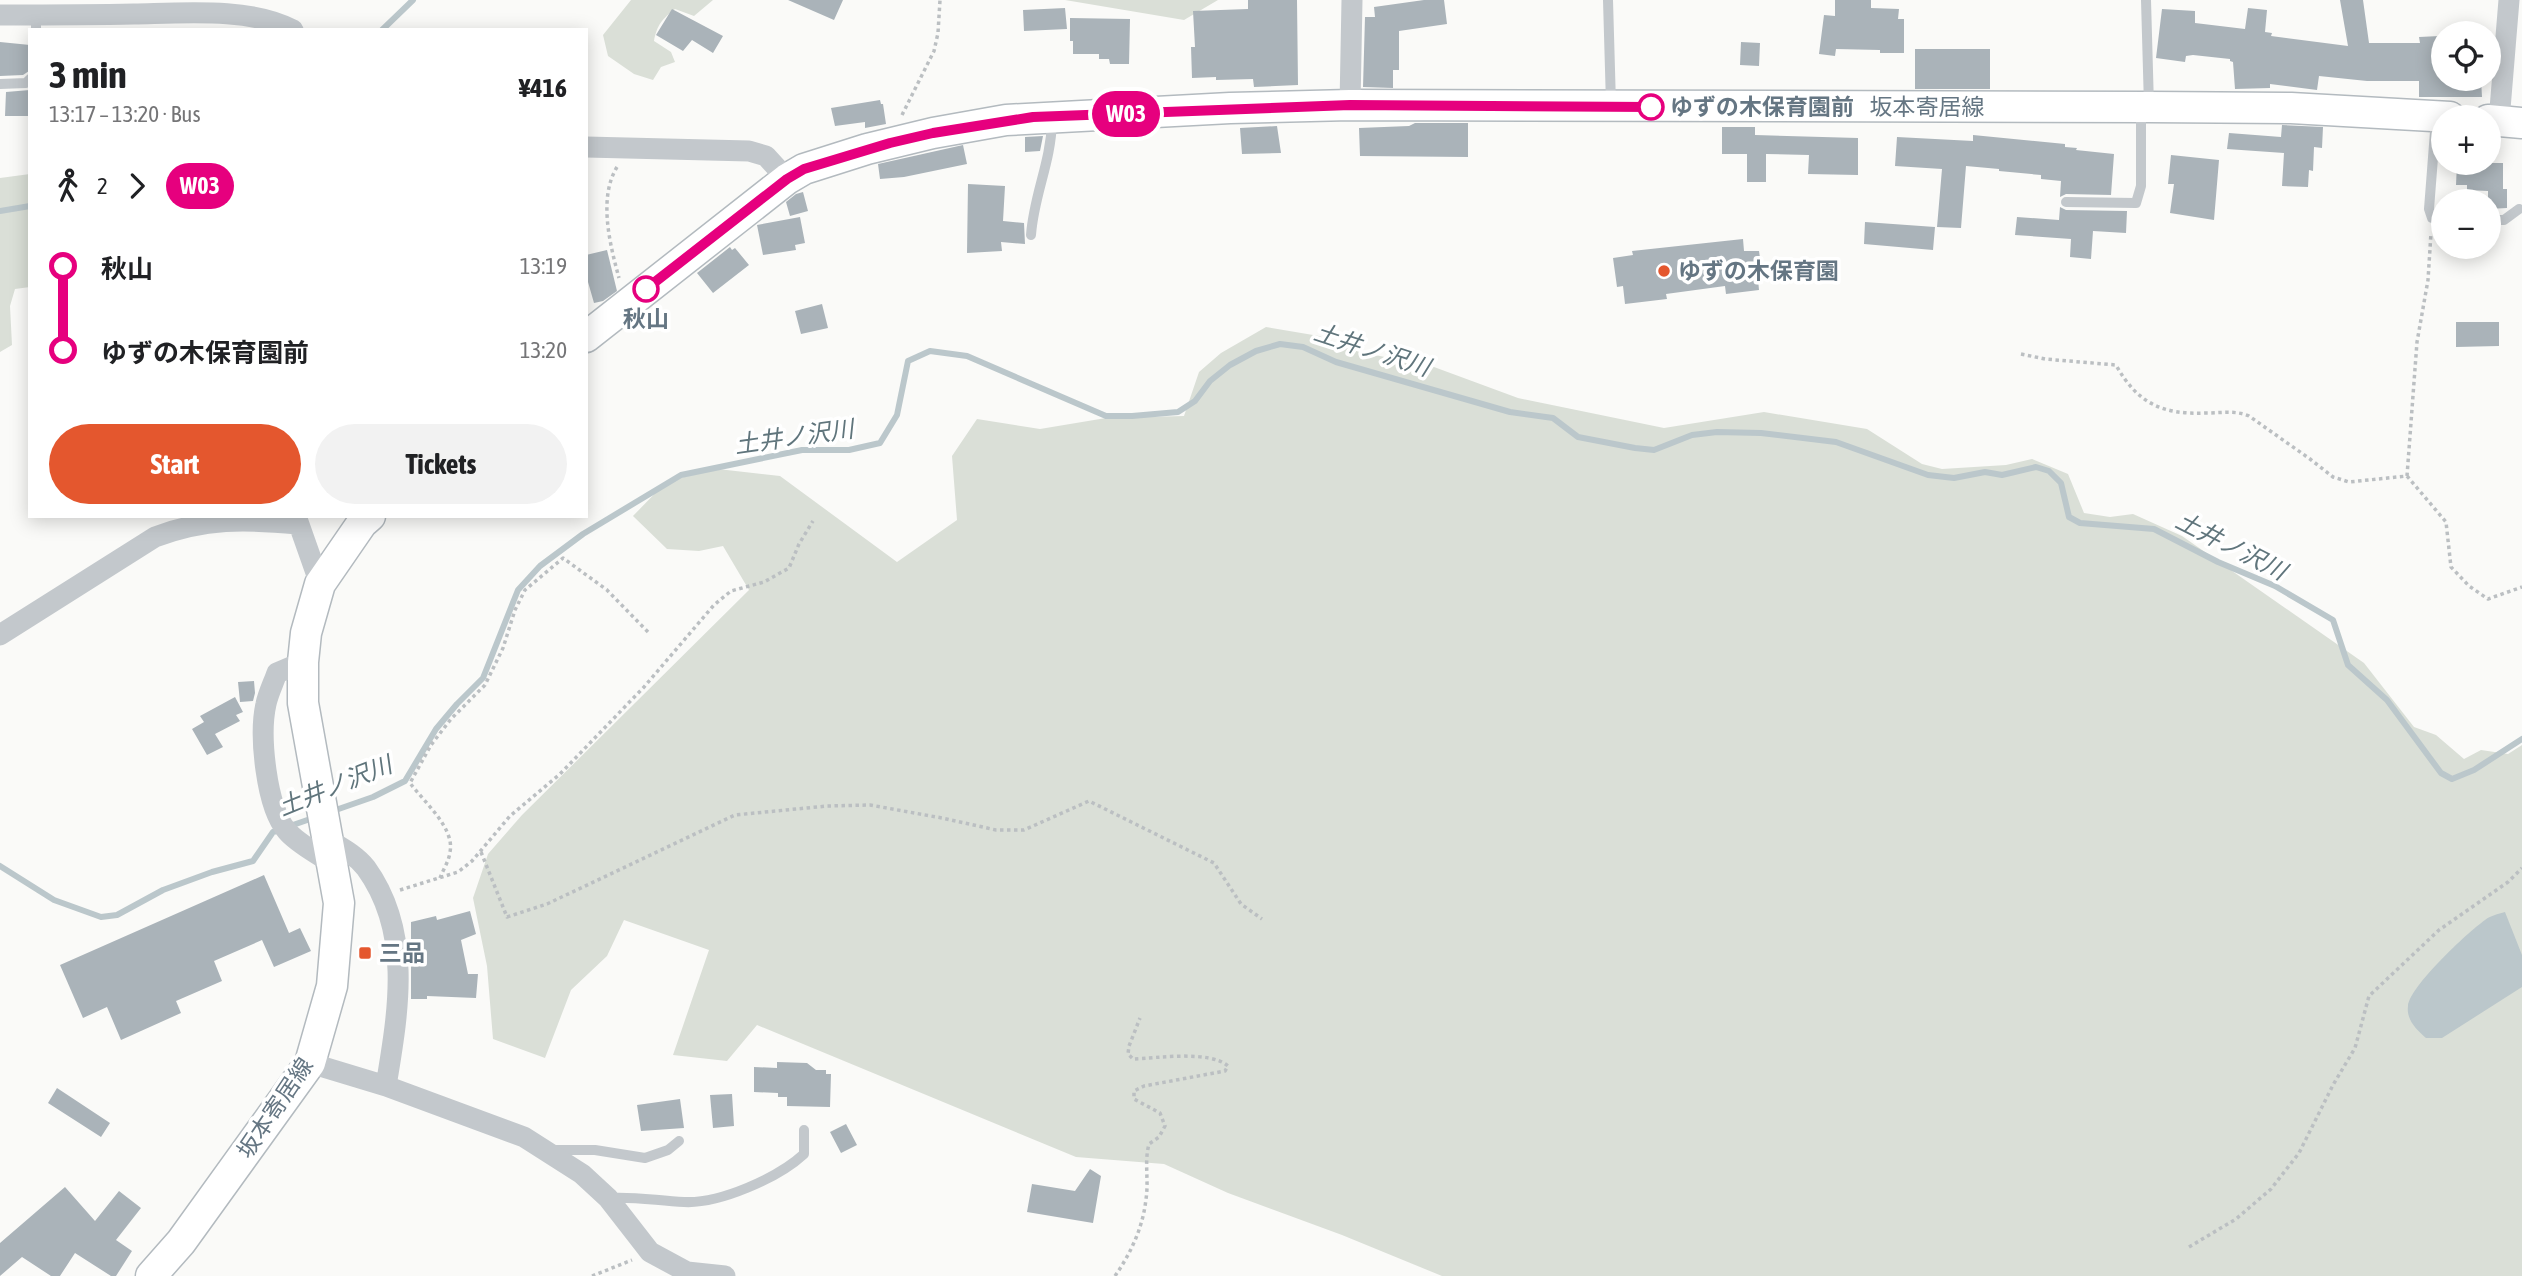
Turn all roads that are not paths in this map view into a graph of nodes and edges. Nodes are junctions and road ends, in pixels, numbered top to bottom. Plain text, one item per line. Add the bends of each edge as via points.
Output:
1 (1352, 0) edge
2 (1608, 0) edge
3 (2146, 0) edge
4 (2509, 0) edge
5 (0, 15) edge
6 (269, 16) edge
7 (36, 23) edge
8 (290, 28) edge
9 (28, 81) edge
10 (0, 83) edge
11 (1350, 105) junction
12 (1611, 107) junction
13 (2145, 107) junction
14 (2431, 116) edge
15 (1052, 117) junction
16 (2503, 121) edge
17 (588, 147) edge
18 (2431, 175) edge
19 (787, 179) junction
20 (2066, 202) dead end
21 (2519, 209) dead end
22 (2431, 210) edge
23 (2501, 220) edge
24 (1031, 234) dead end
25 (588, 335) edge
26 (368, 518) edge
27 (297, 520) edge
28 (320, 584) junction
29 (0, 635) edge
30 (303, 662) junction
31 (329, 851) junction
32 (310, 1063) junction
33 (386, 1086) junction
34 (804, 1130) dead end
35 (679, 1142) dead end
36 (545, 1150) junction
37 (607, 1198) junction
38 (151, 1276) edge
39 (725, 1276) edge

1 - 11 street
2 - 12 lane
3 - 13 lane
4 - 16 street
5 - 7 street
6 - 7 street via 180,13
6 - 8 street
9 - 10 lane
11 - 12 main road, 坂本寄居線
11 - 15 main road, 坂本寄居線
12 - 13 main road, 坂本寄居線
13 - 14 main road, 坂本寄居線 via 2291,108
13 - 20 lane via 2136,203
15 - 19 main road, 坂本寄居線 via 1006,120 890,143 804,169
15 - 24 lane via 1052,145 1033,208
17 - 19 street via 749,151 766,156
18 - 22 lane
19 - 25 main road, 坂本寄居線
21 - 23 lane
26 - 28 main road, 坂本寄居線
27 - 28 street
27 - 29 street via 246,519 184,526 155,537
28 - 30 main road, 坂本寄居線
30 - 31 main road, 坂本寄居線 via 303,704
30 - 31 street via 277,674 266,705 266,761 277,814 287,831
31 - 32 main road, 坂本寄居線 via 339,903 332,986
31 - 33 street via 349,852 365,866 394,929 398,1015
32 - 33 street
32 - 38 main road, 坂本寄居線 via 181,1242
33 - 36 street via 524,1137
34 - 37 lane via 803,1154 756,1185 686,1202 637,1196
35 - 36 lane via 645,1158 595,1150
36 - 37 street via 582,1174
37 - 39 street via 650,1252 687,1272

